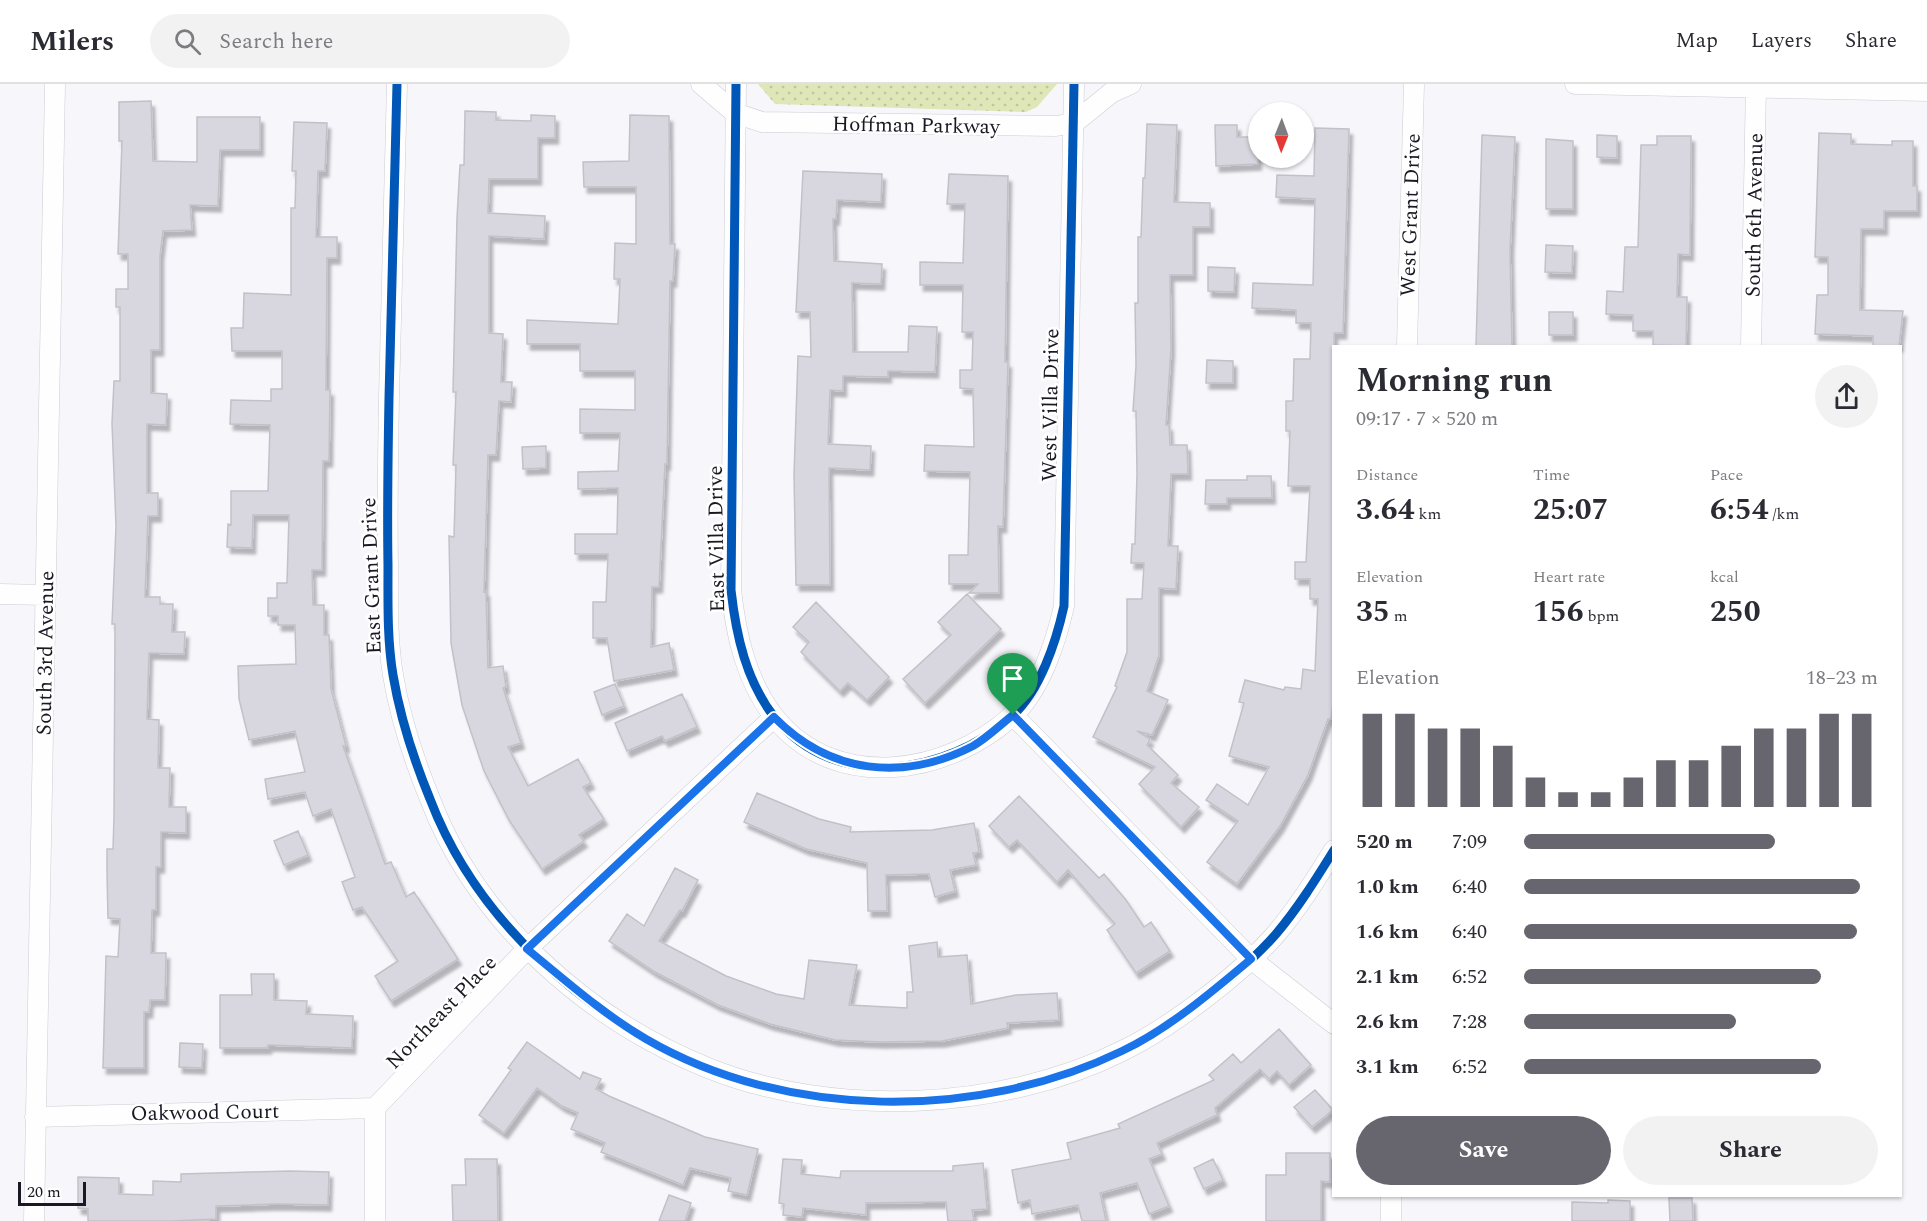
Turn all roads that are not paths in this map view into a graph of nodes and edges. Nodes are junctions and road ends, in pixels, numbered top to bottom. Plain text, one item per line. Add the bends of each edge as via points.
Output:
1 (55, 84) edge
2 (397, 84) edge
3 (701, 84) edge
4 (736, 84) edge
5 (1074, 84) edge
6 (1131, 84) edge
7 (1414, 84) edge
8 (1575, 84) edge
9 (1756, 86) edge
10 (1927, 91) edge
11 (735, 113) junction
12 (1074, 123) junction
13 (1407, 345) edge
14 (1751, 345) edge
15 (0, 594) edge
16 (46, 596) junction
17 (1013, 715) junction
18 (774, 717) junction
19 (1332, 853) edge
20 (527, 949) junction
21 (1251, 959) junction
22 (1332, 1022) edge
23 (375, 1108) junction
24 (35, 1117) junction
25 (1391, 1197) edge
26 (34, 1221) edge
27 (375, 1221) edge
28 (1391, 1221) edge

1 - 16 street, South 3rd Avenue
2 - 20 street, East Grant Drive via 387,484 388,628 393,676 430,802 461,864
3 - 11 street, Hoffman Parkway
4 - 11 street, East Villa Drive
5 - 12 street, West Villa Drive
6 - 12 street via 1112,93
7 - 13 street, West Grant Drive
8 - 9 street
9 - 10 street
9 - 14 street, South 6th Avenue
11 - 12 street, Hoffman Parkway via 762,122 1018,126
11 - 18 street, East Villa Drive via 731,590 744,657 753,683
12 - 17 street, West Villa Drive via 1064,606 1055,645
15 - 16 street
16 - 24 street, South 3rd Avenue
17 - 18 street, East Villa Drive via 974,745 934,761 891,770 849,764 822,753 794,737
17 - 21 street
18 - 20 street, Northeast Place
19 - 21 street via 1301,902
20 - 21 street, East Grant Drive via 582,995 646,1039 710,1069 767,1087 889,1101 954,1098 1016,1089 1123,1051 1178,1016
20 - 23 street, Northeast Place
21 - 22 street
23 - 24 street, Oakwood Court
23 - 27 street
24 - 26 street, South 3rd Avenue
25 - 28 street

